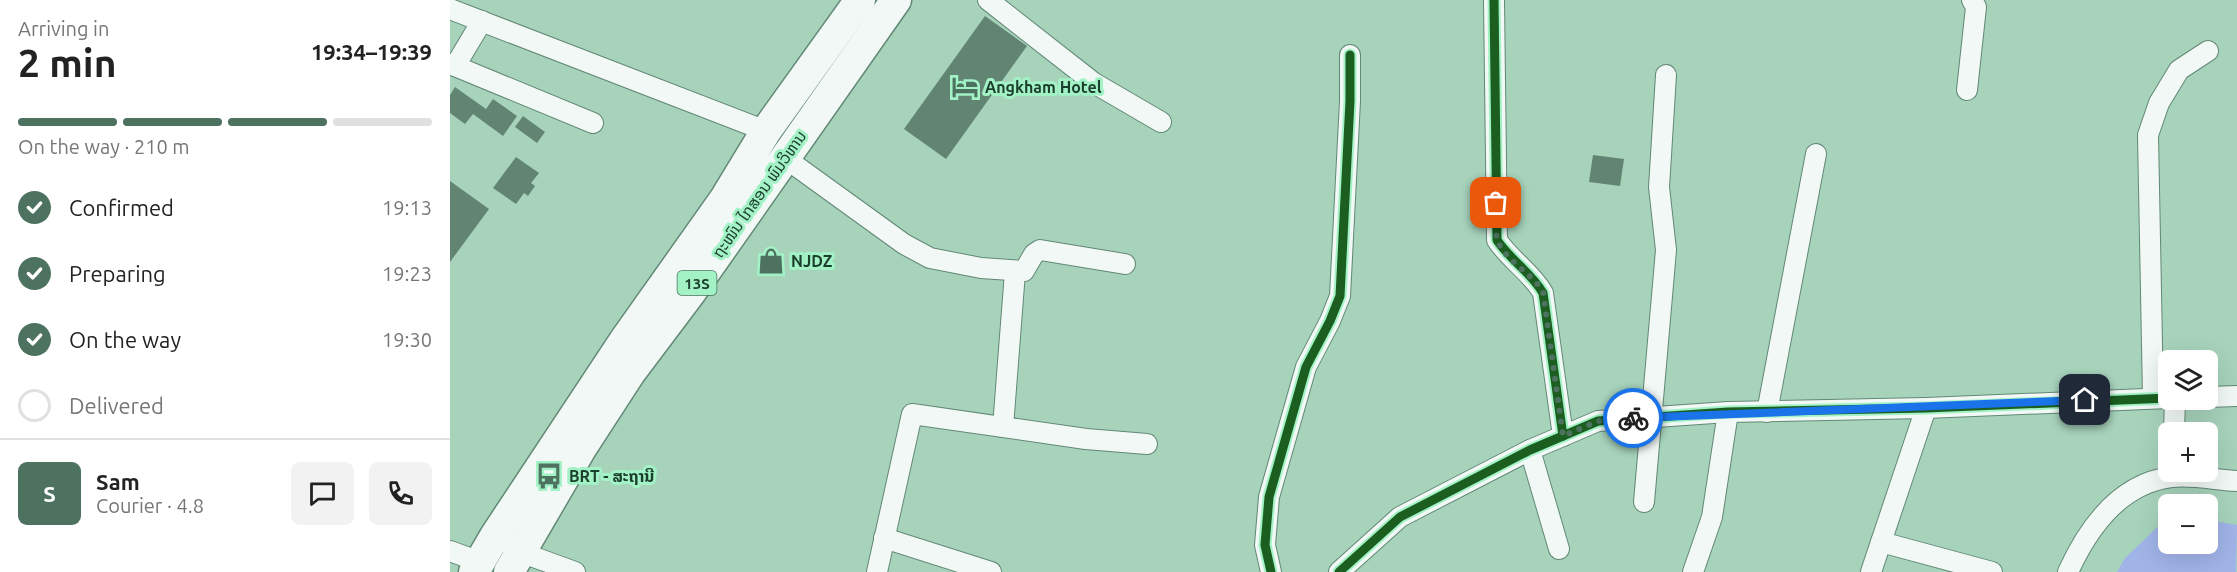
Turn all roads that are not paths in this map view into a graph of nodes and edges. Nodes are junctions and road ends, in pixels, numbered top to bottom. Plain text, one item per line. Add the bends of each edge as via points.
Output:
1 (896, 0) edge
2 (988, 0) edge
3 (1494, 0) edge
4 (1972, 0) edge
5 (856, 1) edge
6 (450, 9) edge
7 (482, 21) junction
8 (2208, 51) dead end
9 (1350, 55) dead end
10 (452, 65) edge
11 (1666, 75) dead end
12 (1967, 90) dead end
13 (1161, 122) dead end
14 (593, 123) dead end
15 (766, 131) junction
16 (1816, 154) dead end
17 (785, 158) junction
18 (1125, 264) dead end
19 (1015, 272) junction
20 (2159, 350) edge
21 (2237, 396) edge
22 (2158, 397) edge
23 (2218, 397) edge
24 (1926, 408) junction
25 (1728, 412) junction
26 (1767, 412) junction
27 (1651, 416) junction
28 (1003, 427) junction
29 (1563, 436) junction
30 (1147, 444) dead end
31 (1530, 450) junction
32 (2158, 480) edge
33 (2218, 480) edge
34 (2237, 482) edge
35 (1644, 502) dead end
36 (495, 536) junction
37 (884, 538) junction
38 (1881, 542) junction
39 (1559, 549) dead end
40 (450, 551) edge
41 (515, 562) edge
42 (477, 567) edge
43 (1349, 568) edge
44 (575, 572) edge
45 (876, 572) edge
46 (991, 572) edge
47 (1271, 572) edge
48 (1693, 572) edge
49 (1871, 572) edge
50 (1992, 572) edge
51 (2068, 572) edge

1 - 17 highway, ຖະໜົນ ໄກສອນ ພົມວິຫານ / 13S
2 - 13 street via 1094,83
3 - 29 street via 1497,240 1543,292
4 - 12 street via 1976,7
5 - 15 highway, ຖະໜົນ ໄກສອນ ພົມວິຫານ / 13S
6 - 7 street
7 - 10 street
7 - 15 street
8 - 20 street via 2179,70 2159,103 2148,135
9 - 47 street via 1340,296 1306,368 1269,497 1265,545
10 - 14 street
11 - 27 street via 1659,187 1666,250
15 - 36 highway, ຖະໜົນ ໄກສອນ ພົມວິຫານ / 13S via 724,200 624,341
16 - 26 street
17 - 19 street via 904,244 930,258
17 - 41 highway, ຖະໜົນ ໄກສອນ ພົມວິຫານ / 13S via 630,373
18 - 19 street via 1040,250 1026,270
19 - 28 street
21 - 23 street
22 - 24 street
24 - 26 street
24 - 38 street
25 - 26 street
25 - 27 street
25 - 48 street via 1712,517
27 - 29 street via 1598,421
27 - 35 street
28 - 30 street
28 - 37 street via 912,414
29 - 31 street
31 - 39 street
31 - 43 street via 1400,517
32 - 51 street via 2118,500 2088,533
33 - 34 street
36 - 41 street
36 - 42 highway, ຖະໜົນ ໄກສອນ ພົມວິຫານ / 13S
37 - 45 street
37 - 46 street
38 - 49 street
38 - 50 street
40 - 42 street
41 - 44 street

